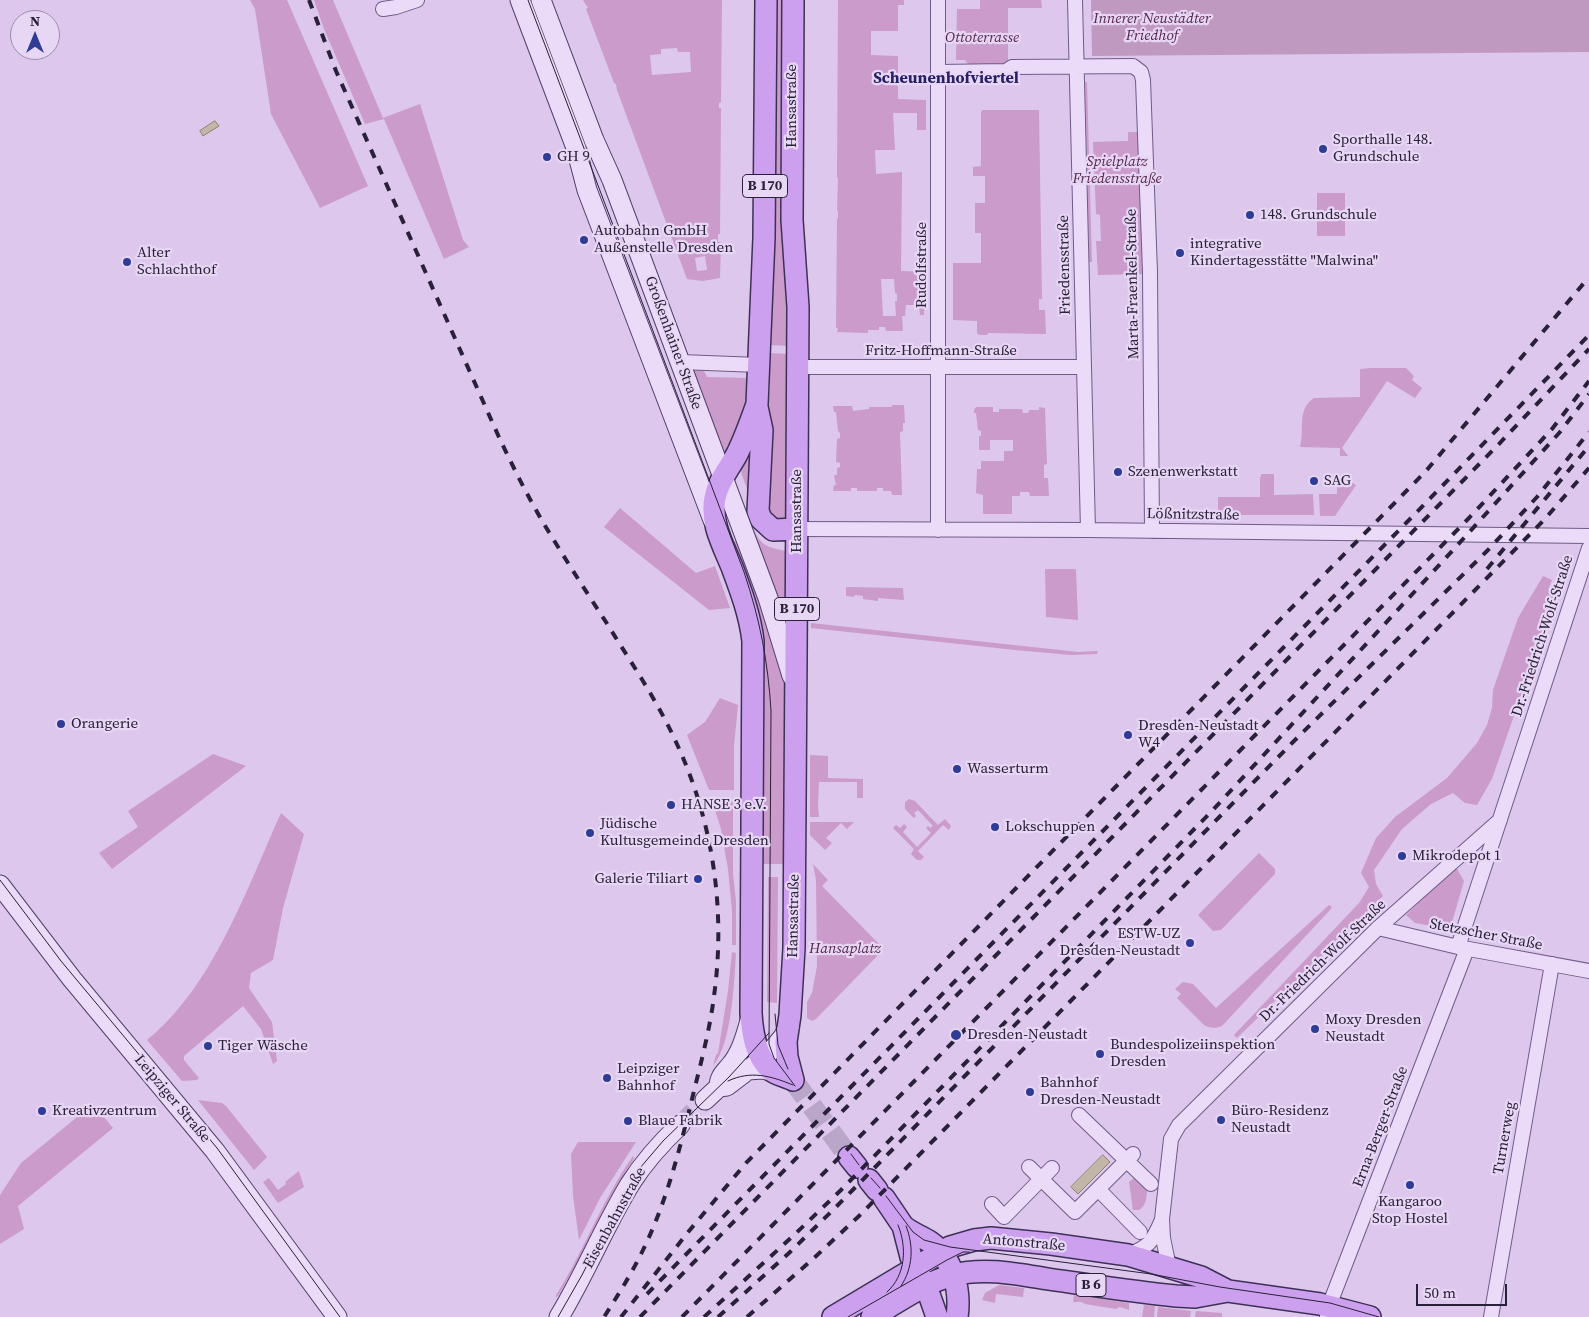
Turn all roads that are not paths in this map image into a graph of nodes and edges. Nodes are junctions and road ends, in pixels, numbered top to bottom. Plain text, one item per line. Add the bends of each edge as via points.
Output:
1 (417, 0) edge
2 (520, 0) edge
3 (540, 0) edge
4 (766, 0) edge
5 (792, 0) edge
6 (938, 0) edge
7 (1075, 0) edge
8 (383, 9) dead end
9 (1077, 66) junction
10 (939, 72) junction
11 (680, 362) junction
12 (759, 365) junction
13 (804, 367) junction
14 (939, 367) junction
15 (1084, 367) junction
16 (757, 404) junction
17 (722, 476) junction
18 (714, 521) junction
19 (797, 529) junction
20 (938, 530) junction
21 (1088, 530) junction
22 (1152, 531) junction
23 (1589, 536) edge
24 (1589, 548) edge
25 (795, 689) junction
26 (1500, 820) junction
27 (0, 886) edge
28 (1378, 928) junction
29 (1462, 948) junction
30 (1552, 964) junction
31 (1589, 971) edge
32 (751, 1017) junction
33 (789, 1027) junction
34 (761, 1066) junction
35 (719, 1087) junction
36 (705, 1100) tunnel mouth
37 (1079, 1115) dead end
38 (680, 1125) tunnel mouth
39 (1130, 1157) junction
40 (1029, 1167) dead end
41 (1052, 1168) dead end
42 (867, 1178) dead end
43 (1041, 1179) junction
44 (1151, 1184) dead end
45 (1098, 1189) junction
46 (992, 1204) dead end
47 (1162, 1219) junction
48 (903, 1226) junction
49 (1140, 1232) dead end
50 (942, 1252) junction
51 (1128, 1255) junction
52 (915, 1266) junction
53 (1169, 1267) junction
54 (953, 1275) junction
55 (925, 1286) junction
56 (1228, 1291) junction
57 (1328, 1311) edge
58 (337, 1317) edge
59 (559, 1317) edge
60 (832, 1317) edge
61 (872, 1317) edge
62 (937, 1317) edge
63 (956, 1317) edge
64 (1370, 1317) edge
65 (1491, 1317) edge

1 - 8 street
2 - 18 main road, Großenhainer Straße via 576,148 590,198
3 - 11 main road, Großenhainer Straße
4 - 12 main road, Hansastraße / B 170 via 764,238
5 - 13 main road, Hansastraße / B 170 via 792,220
6 - 10 street, Rudolfstraße
7 - 9 street, Friedensstraße
9 - 10 street
9 - 15 street, Friedensstraße
9 - 22 street, Marta-Fraenkel-Straße via 1133,66 1143,80 1150,272
10 - 14 street, Rudolfstraße
11 - 12 street
11 - 17 main road, Großenhainer Straße
12 - 16 main road, Hansastraße / B 170
13 - 14 street, Fritz-Hoffmann-Straße
13 - 19 main road, Hansastraße / B 170
14 - 15 street, Fritz-Hoffmann-Straße
14 - 20 street, Rudolfstraße
15 - 21 street, Friedensstraße
16 - 17 main road, Hansastraße / B 170 via 740,447
16 - 19 main road via 762,430 758,511 761,519 773,530
17 - 18 main road, Hansastraße / B 170 via 715,497
17 - 25 main road, Großenhainer Straße via 772,608
18 - 32 main road, Hansastraße / B 170 via 746,607 753,641
19 - 20 street, Lößnitzstraße
19 - 25 main road, Hansastraße / B 170
20 - 21 street, Lößnitzstraße
21 - 22 street, Lößnitzstraße
22 - 23 street, Lößnitzstraße
24 - 26 street, Dr.-Friedrich-Wolf-Straße
25 - 33 main road, Hansastraße / B 170 via 794,948
26 - 28 street, Dr.-Friedrich-Wolf-Straße
26 - 29 street, Dr.-Friedrich-Wolf-Straße
27 - 58 main road, Leipziger Straße via 72,979 215,1151
28 - 29 street, Stetzscher Straße
28 - 47 street, Dr.-Friedrich-Wolf-Straße via 1179,1125 1171,1139
29 - 30 street, Stetzscher Straße
29 - 57 street, Erna-Berger-Straße
30 - 31 street, Stetzscher Straße
30 - 65 street, Turnerweg
32 - 34 main road, Hansastraße / B 170
32 - 35 main road via 739,1052 719,1079
33 - 34 main road
33 - 34 main road, Hansastraße / B 170 via 787,1057 793,1080
34 - 35 main road via 727,1086
35 - 36 main road
37 - 39 street
38 - 59 main road, Eisenbahnstraße via 651,1155 630,1184
39 - 44 street
39 - 45 street
40 - 43 street
41 - 43 street
42 - 48 main road
43 - 45 street via 1075,1212
43 - 46 street via 1004,1217
45 - 49 street
47 - 51 street via 1154,1238
47 - 53 street
48 - 50 main road
48 - 52 main road
50 - 51 main road, Antonstraße / B 6 via 964,1242 991,1238
50 - 52 main road, Antonstraße / B 6
50 - 54 main road
51 - 53 main road, Antonstraße / B 6
52 - 55 main road
52 - 60 main road, Antonstraße / B 6
53 - 56 main road, Antonstraße / B 6
54 - 55 main road, Antonstraße / B 6
54 - 56 main road, Antonstraße / B 6 via 996,1272 1176,1296 1195,1297
54 - 63 main road via 958,1296
55 - 61 main road, Antonstraße / B 6
55 - 62 main road
56 - 57 main road, Antonstraße / B 6
57 - 64 main road, Antonstraße / B 6

